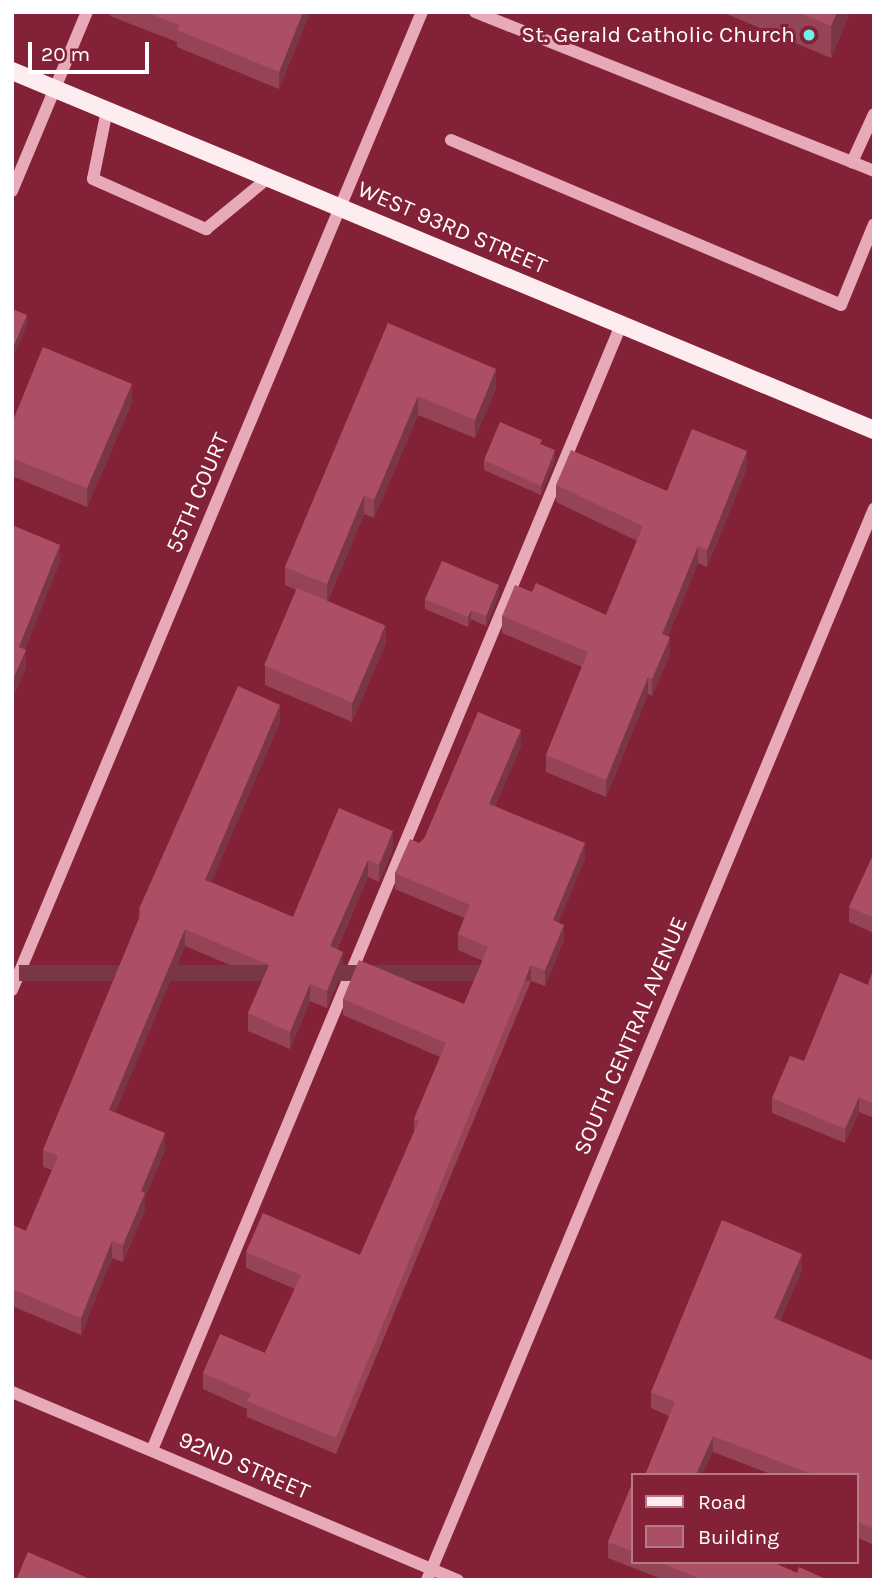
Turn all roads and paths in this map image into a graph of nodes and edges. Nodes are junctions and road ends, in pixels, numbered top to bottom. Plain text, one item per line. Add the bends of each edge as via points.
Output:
1 (87, 12) edge
2 (422, 12) edge
3 (475, 12) edge
4 (12, 71) edge
5 (55, 89) junction
6 (107, 110) junction
7 (874, 114) edge
8 (451, 141) dead end
9 (852, 162) junction
10 (874, 171) edge
11 (268, 178) junction
12 (12, 191) edge
13 (340, 208) junction
14 (874, 224) edge
15 (621, 325) junction
16 (874, 430) edge
17 (874, 509) edge
18 (12, 990) edge
19 (12, 1392) edge
20 (152, 1450) junction
21 (429, 1574) edge
22 (458, 1580) edge

1 - 5 street
2 - 13 street, 55TH COURT
3 - 9 street
4 - 5 main road, WEST 93RD STREET
5 - 6 main road, WEST 93RD STREET
5 - 12 street
6 - 11 main road, WEST 93RD STREET
6 - 11 street via 93,179 206,229
7 - 9 street
8 - 14 street via 841,305
9 - 10 street
11 - 13 main road, WEST 93RD STREET
13 - 15 main road, WEST 93RD STREET
13 - 18 street, 55TH COURT
15 - 16 main road, WEST 93RD STREET
15 - 20 street
17 - 21 street, SOUTH CENTRAL AVENUE
19 - 20 street, 92ND STREET
20 - 21 street, 92ND STREET
21 - 22 street, 92ND STREET

